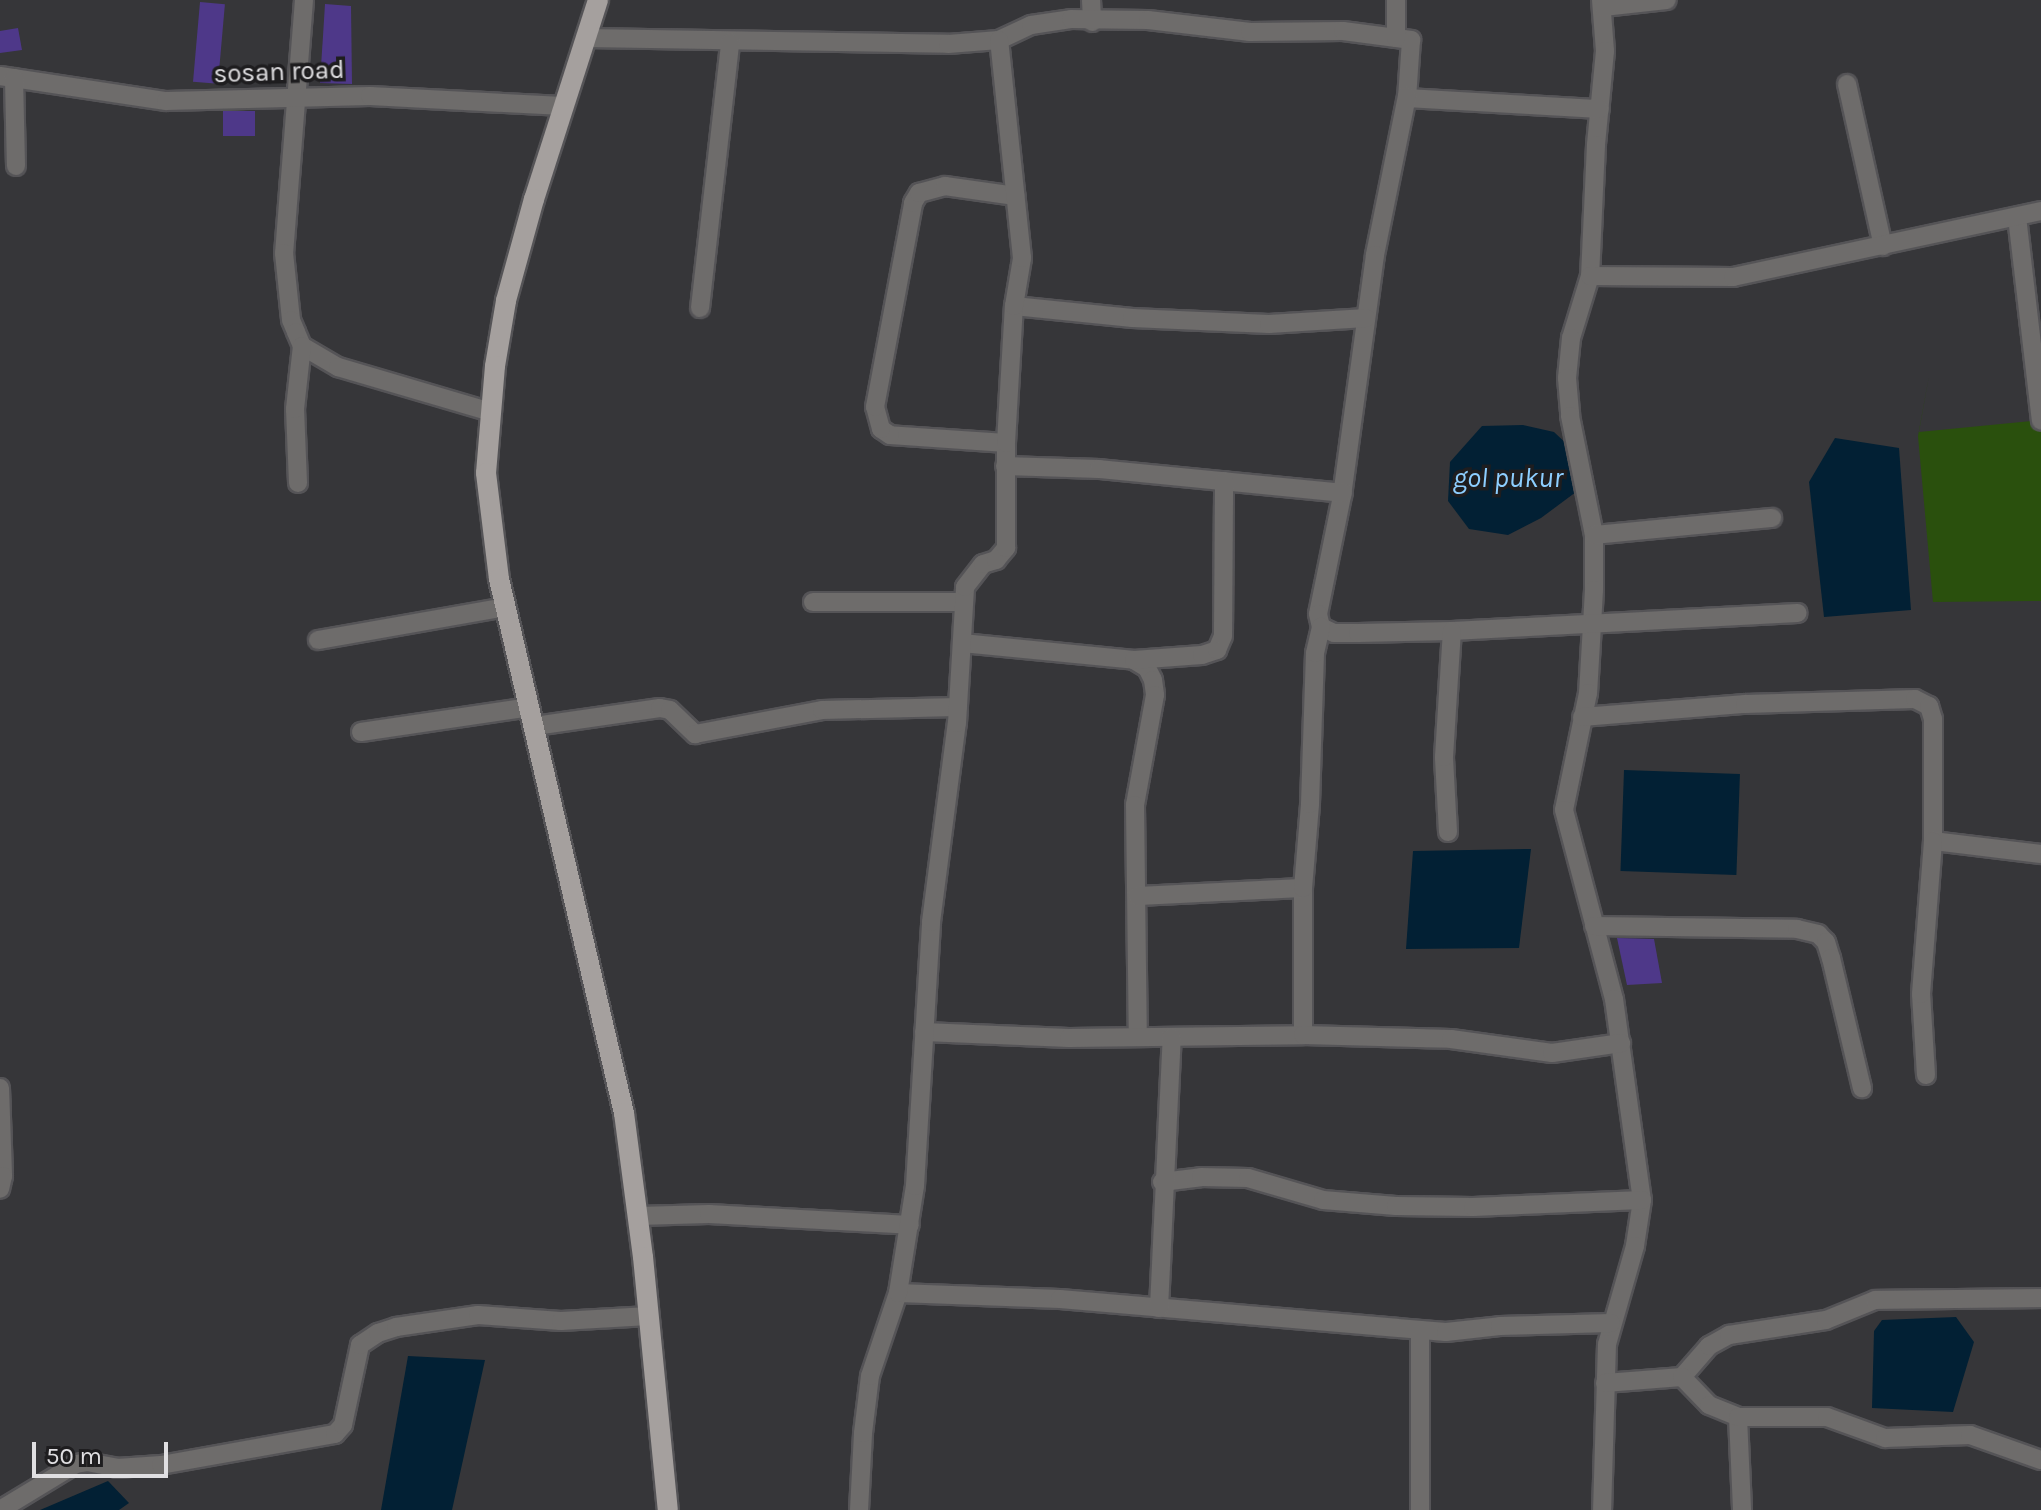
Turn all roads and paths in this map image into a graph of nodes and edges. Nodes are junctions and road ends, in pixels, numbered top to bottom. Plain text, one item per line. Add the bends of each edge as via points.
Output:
1 (304, 0) edge
2 (598, 0) edge
3 (1091, 0) edge
4 (1396, 0) edge
5 (1667, 0) edge
6 (1602, 4) edge
7 (1092, 22) junction
8 (586, 38) junction
9 (1396, 38) junction
10 (999, 40) junction
11 (730, 43) junction
12 (7, 77) edge
13 (1847, 84) dead end
14 (298, 96) junction
15 (1407, 96) junction
16 (563, 106) junction
17 (1600, 109) junction
18 (16, 166) dead end
19 (1015, 196) junction
20 (2041, 211) edge
21 (2017, 217) junction
22 (1883, 246) junction
23 (1590, 276) junction
24 (1014, 306) junction
25 (700, 308) dead end
26 (1366, 318) junction
27 (302, 346) junction
28 (491, 412) junction
29 (2041, 421) edge
30 (1006, 443) junction
31 (1005, 466) junction
32 (1224, 481) junction
33 (298, 483) dead end
34 (1343, 493) junction
35 (1772, 518) dead end
36 (1594, 535) junction
37 (813, 602) dead end
38 (964, 602) junction
39 (506, 607) junction
40 (1798, 613) dead end
41 (1590, 624) junction
42 (1321, 627) junction
43 (1452, 631) junction
44 (318, 640) dead end
45 (962, 643) junction
46 (1134, 660) junction
47 (958, 707) junction
48 (532, 716) junction
49 (1582, 717) junction
50 (361, 732) dead end
51 (1448, 832) dead end
52 (1933, 841) junction
53 (2041, 854) edge
54 (1303, 888) junction
55 (1137, 896) junction
56 (1594, 926) junction
57 (924, 1032) junction
58 (1303, 1035) junction
59 (1138, 1036) junction
60 (1172, 1037) junction
61 (1621, 1043) junction
62 (1926, 1075) dead end
63 (0, 1088) edge
64 (1862, 1088) dead end
65 (1162, 1182) junction
66 (0, 1189) edge
67 (1642, 1200) junction
68 (638, 1216) junction
69 (910, 1225) junction
70 (898, 1293) junction
71 (2041, 1298) edge
72 (1159, 1308) junction
73 (649, 1316) junction
74 (1611, 1323) junction
75 (1420, 1330) junction
76 (1682, 1377) junction
77 (1605, 1383) junction
78 (1738, 1417) junction
79 (2041, 1460) edge
80 (0, 1510) edge
81 (668, 1510) edge
82 (859, 1510) edge
83 (1420, 1510) edge
84 (1602, 1510) edge
85 (1742, 1510) edge

1 - 14 street
2 - 8 main road
3 - 7 street
4 - 9 street
5 - 6 street
6 - 17 street
7 - 9 street via 1148,20 1250,32 1343,31
7 - 10 street via 1052,20
8 - 11 street
8 - 16 main road
9 - 15 street via 1411,40
10 - 11 street
10 - 19 street
11 - 25 street
12 - 14 street, sosan road via 166,101
12 - 18 street
13 - 22 street
14 - 16 street, sosan road
14 - 27 street via 284,253 291,320
15 - 17 street
15 - 26 street
16 - 28 main road via 506,301
17 - 23 street
19 - 24 street via 1022,258
19 - 30 street via 945,186 919,193 875,407 881,429 890,435
20 - 21 street
21 - 22 street
21 - 29 street
22 - 23 street via 1733,277
23 - 36 street via 1571,338 1567,378
24 - 26 street via 1269,324
24 - 30 street
26 - 34 street
27 - 28 street via 338,367
27 - 33 street via 295,409
28 - 39 main road via 486,473
30 - 31 street
31 - 32 street
31 - 38 street via 1006,548 972,574
32 - 34 street
32 - 46 street via 1223,636 1217,650
34 - 42 street via 1318,614
35 - 36 street
36 - 41 street
37 - 38 street
38 - 45 street
39 - 44 street
39 - 48 main road
40 - 41 street
41 - 43 street
41 - 49 street via 1590,671
42 - 43 street via 1334,633
42 - 54 street via 1315,653
43 - 51 street via 1444,757
45 - 46 street
45 - 47 street
46 - 55 street via 1147,668 1155,695 1136,792
47 - 48 street via 822,710 695,734 670,710 660,708
47 - 57 street via 935,873
48 - 50 street
48 - 68 main road via 624,1113
49 - 52 street via 1745,704 1915,699 1929,706 1933,719
49 - 56 street via 1564,810
52 - 53 street
52 - 62 street via 1921,994
54 - 55 street
54 - 58 street
55 - 59 street
56 - 61 street
56 - 64 street via 1797,929 1818,934 1831,958
57 - 59 street
57 - 69 street
58 - 60 street
58 - 61 street via 1467,1040 1552,1053
59 - 60 street
60 - 65 street
61 - 67 street
63 - 66 street
65 - 67 street via 1248,1178 1323,1200 1396,1206
65 - 72 street
67 - 74 street via 1635,1246
68 - 69 street via 709,1214
68 - 73 main road
69 - 70 street
70 - 72 street
70 - 82 street via 870,1376
71 - 76 street via 1862,1303 1826,1320 1717,1339
72 - 75 street
73 - 80 street via 575,1321 478,1315 396,1327 360,1345 343,1425 335,1434 161,1465 76,1464
73 - 81 main road
74 - 75 street
74 - 77 street
75 - 83 street
76 - 77 street
76 - 78 street via 1709,1405
77 - 84 street
78 - 79 street via 1827,1417 1885,1438 1970,1435
78 - 85 street

